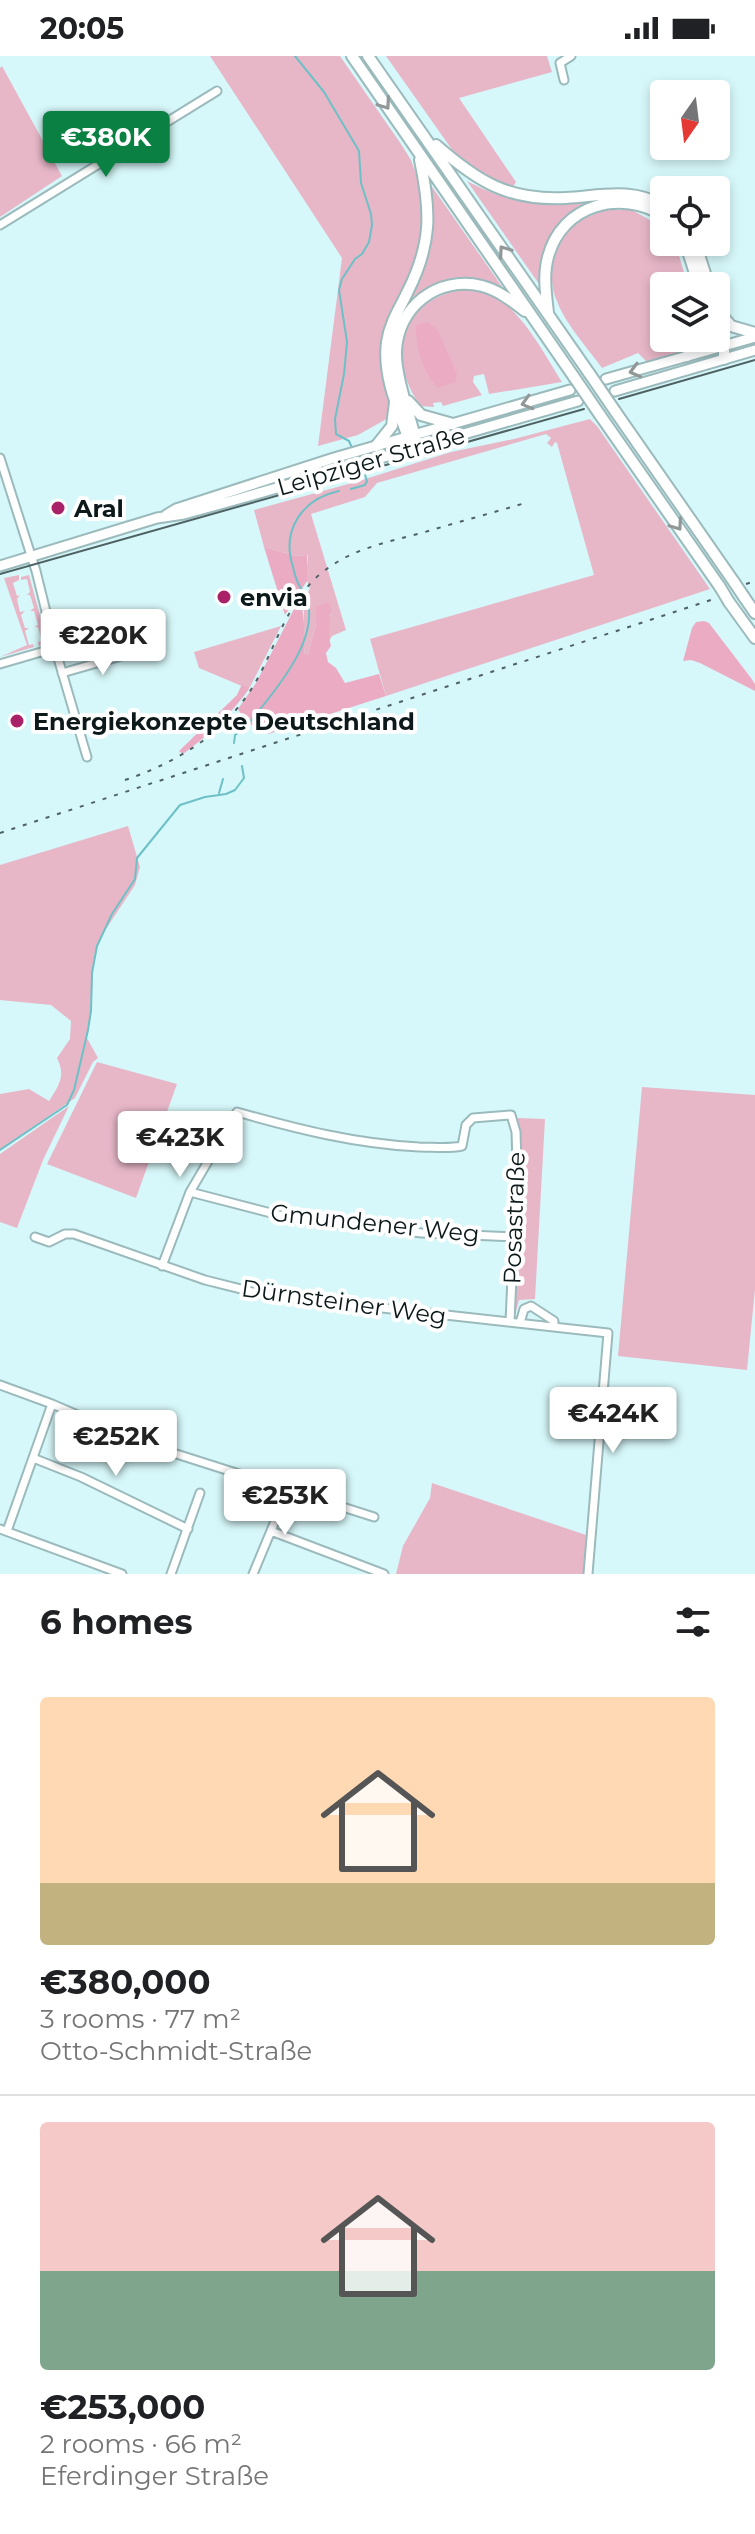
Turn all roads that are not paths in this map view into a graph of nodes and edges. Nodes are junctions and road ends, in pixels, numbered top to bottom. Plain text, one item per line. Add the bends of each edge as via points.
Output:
1 (352, 56) edge
2 (368, 56) edge
3 (571, 56) edge
4 (564, 80) dead end
5 (217, 91) dead end
6 (423, 134) junction
7 (418, 152) junction
8 (650, 200) edge
9 (650, 209) edge
10 (0, 225) edge
11 (549, 315) junction
12 (532, 316) junction
13 (730, 325) edge
14 (755, 335) edge
15 (730, 341) edge
16 (755, 350) edge
17 (690, 352) edge
18 (698, 352) edge
19 (722, 352) edge
20 (687, 356) junction
21 (724, 359) junction
22 (606, 379) dead end
23 (570, 390) dead end
24 (615, 391) dead end
25 (400, 398) junction
26 (578, 401) dead end
27 (453, 424) junction
28 (411, 435) junction
29 (376, 446) junction
30 (415, 448) junction
31 (0, 458) edge
32 (163, 517) junction
33 (31, 557) junction
34 (0, 566) edge
35 (755, 613) edge
36 (755, 638) edge
37 (55, 648) junction
38 (135, 652) dead end
39 (0, 664) edge
40 (62, 673) junction
41 (87, 757) dead end
42 (190, 1192) junction
43 (35, 1237) dead end
44 (514, 1237) junction
45 (162, 1266) junction
46 (510, 1322) junction
47 (520, 1323) junction
48 (554, 1327) junction
49 (0, 1385) edge
50 (52, 1404) junction
51 (33, 1458) junction
52 (288, 1490) junction
53 (200, 1493) dead end
54 (374, 1517) dead end
55 (188, 1529) junction
56 (3, 1530) edge
57 (271, 1531) junction
58 (122, 1574) edge
59 (171, 1574) edge
60 (253, 1574) edge
61 (384, 1574) edge
62 (588, 1574) edge

1 -> 7 highway
2 - 6 highway
3 - 4 street via 560,63
5 - 10 street
6 - 8 highway via 472,176 509,193 566,198 617,192
11 -> 6 highway
7 - 12 highway
7 - 25 highway via 429,225 419,268 396,311 387,342 387,366
9 - 11 highway via 608,202 567,223 547,258
11 - 35 highway, bridge
12 - 25 highway via 479,285 445,286 423,297 403,321 396,343
12 -> 36 highway, bridge
13 - 14 highway
14 - 15 main road
16 - 21 main road
17 - 20 highway
18 - 20 main road
19 - 21 highway
20 -> 22 main road
21 - 24 main road
23 -> 27 main road, Leipziger Straße
25 - 27 highway via 421,415
25 - 28 highway
25 - 29 highway via 392,426
26 - 30 main road, Leipziger Straße
27 - 28 main road, Leipziger Straße
28 - 29 main road, Leipziger Straße
28 - 30 highway
29 - 32 main road, Leipziger Straße
30 - 32 main road, Leipziger Straße
31 - 33 street
32 - 33 main road, Leipziger Straße
33 - 34 main road, Leipziger Straße
33 - 37 street
37 - 39 street
37 - 40 street
38 - 40 street
40 - 41 street
42 - 44 street, Gmundener Weg via 298,1220
42 - 44 street, Posastraße via 237,1112 321,1135 451,1148 462,1146 473,1118 511,1115 517,1149
42 - 45 street
43 - 45 street, Dürnsteiner Weg via 49,1242 74,1234
44 - 46 street, Posastraße
45 - 46 street, Dürnsteiner Weg via 265,1295
46 - 47 street, Dürnsteiner Weg
47 - 48 street, Dürnsteiner Weg
47 - 48 street, Dürnsteiner Weg via 524,1309 531,1306 554,1321
48 - 62 street, Dürnsteiner Weg via 608,1333
49 - 50 street
50 - 51 street
50 - 52 street via 145,1444
51 - 55 street
51 - 56 street
52 - 54 street
52 - 57 street
53 - 55 street
55 - 59 street
56 - 58 street
57 - 60 street
57 - 61 street

